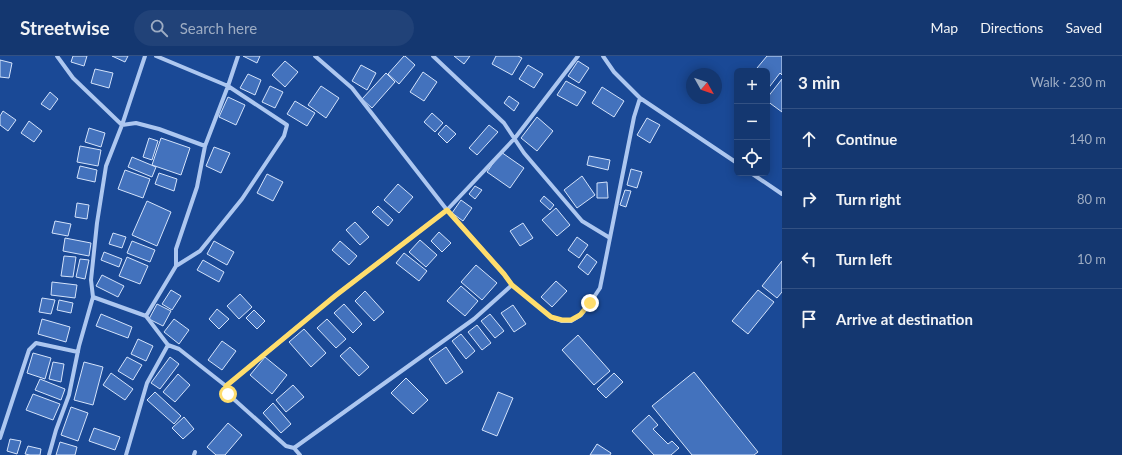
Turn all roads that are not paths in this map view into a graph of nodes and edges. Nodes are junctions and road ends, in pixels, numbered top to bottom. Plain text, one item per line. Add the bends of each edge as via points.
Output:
1 (57, 56) edge
2 (145, 56) edge
3 (156, 56) edge
4 (238, 56) edge
5 (316, 56) edge
6 (433, 56) edge
7 (578, 56) edge
8 (603, 56) edge
9 (228, 86) junction
10 (640, 98) junction
11 (122, 125) junction
12 (515, 138) junction
13 (205, 146) junction
14 (734, 161) edge
15 (755, 176) edge
16 (782, 194) edge
17 (447, 210) junction
18 (610, 238) junction
19 (176, 266) junction
20 (512, 285) junction
21 (93, 297) junction
22 (146, 316) junction
23 (168, 345) junction
24 (78, 352) junction
25 (226, 386) junction
26 (0, 438) edge
27 (294, 448) junction
28 (49, 455) edge
29 (126, 455) edge
30 (300, 455) edge

1 - 11 street via 73,78
2 - 11 street
3 - 9 street
4 - 9 street
5 - 17 street via 352,88
6 - 12 street via 504,123
7 - 12 street
8 - 10 street via 614,72
9 - 13 street
9 - 19 street via 287,125 284,136 242,200 200,251
10 - 14 street
10 - 18 street
11 - 13 street via 136,123
11 - 21 street via 106,166 91,280
12 - 17 street
12 - 18 street via 524,153 582,221
13 - 19 street via 197,187 176,249
15 - 16 street
17 - 20 street
17 - 25 street via 335,296
18 - 20 street via 600,288 580,315 571,320 551,317
19 - 22 street
20 - 27 street via 474,319
21 - 22 street
21 - 24 street
22 - 23 street
23 - 25 street
23 - 29 street via 147,383
24 - 26 street via 36,343 29,350
24 - 28 street via 69,395
25 - 27 street via 228,394 286,446
27 - 30 street

